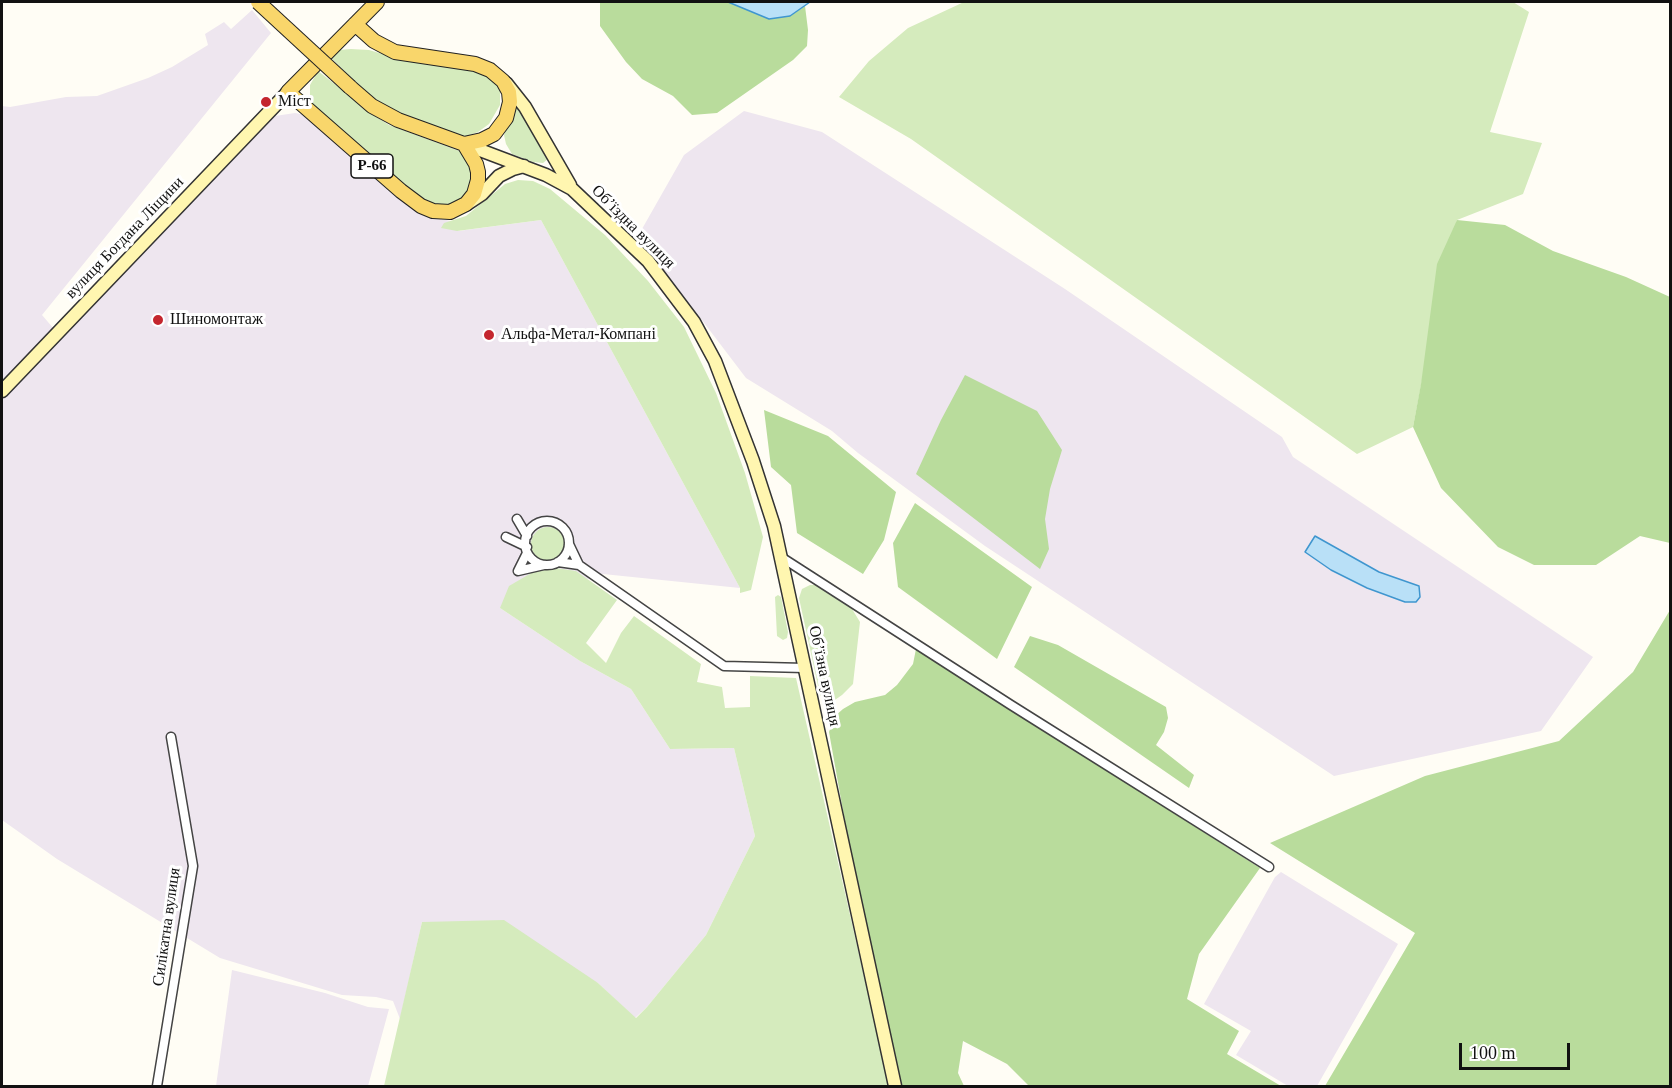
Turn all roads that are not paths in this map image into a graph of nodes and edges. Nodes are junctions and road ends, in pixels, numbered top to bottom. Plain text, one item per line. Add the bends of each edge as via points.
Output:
1 (258, 2) edge
2 (377, 2) edge
3 (355, 24) junction
4 (503, 81) junction
5 (288, 92) junction
6 (464, 144) junction
7 (524, 166) junction
8 (572, 189) junction
9 (466, 204) junction
10 (671, 289) joint
11 (2, 391) edge
12 (533, 526) junction
13 (527, 544) junction
14 (569, 544) junction
15 (781, 557) junction
16 (558, 562) junction
17 (544, 565) junction
18 (579, 565) junction
19 (805, 668) junction
20 (171, 737) dead end
21 (1269, 867) dead end
22 (157, 1086) edge
23 (896, 1086) edge

1 - 6 main road, bridge via 372,106 398,120
2 - 3 main road
3 - 4 main road via 394,52 475,64
3 - 5 main road
4 - 6 main road via 510,102 502,126 482,140
4 - 8 main road via 525,107
5 - 9 main road, Р-66 via 421,206 441,213
5 - 11 main road, вулиця Богдана Ліщини
6 - 7 main road
6 - 9 main road via 478,172 477,187
7 - 8 main road
7 - 9 main road via 499,176
8 - 10 main road, Об’їздна вулиця via 648,261
10 - 15 main road, Об’їзна вулиця via 715,361 757,472
12 - 13 street
12 - 13 street via 517,519
12 - 14 street via 546,520 558,523 567,533
13 - 17 street via 535,561
13 - 17 street via 518,571
14 - 16 street
14 - 18 street
15 - 19 main road, Об’їзна вулиця
15 - 21 street
16 - 17 street
16 - 18 street
18 - 19 street via 724,666
19 - 23 main road, Об’їзна вулиця
20 - 22 street, Силікатна вулиця via 193,866

